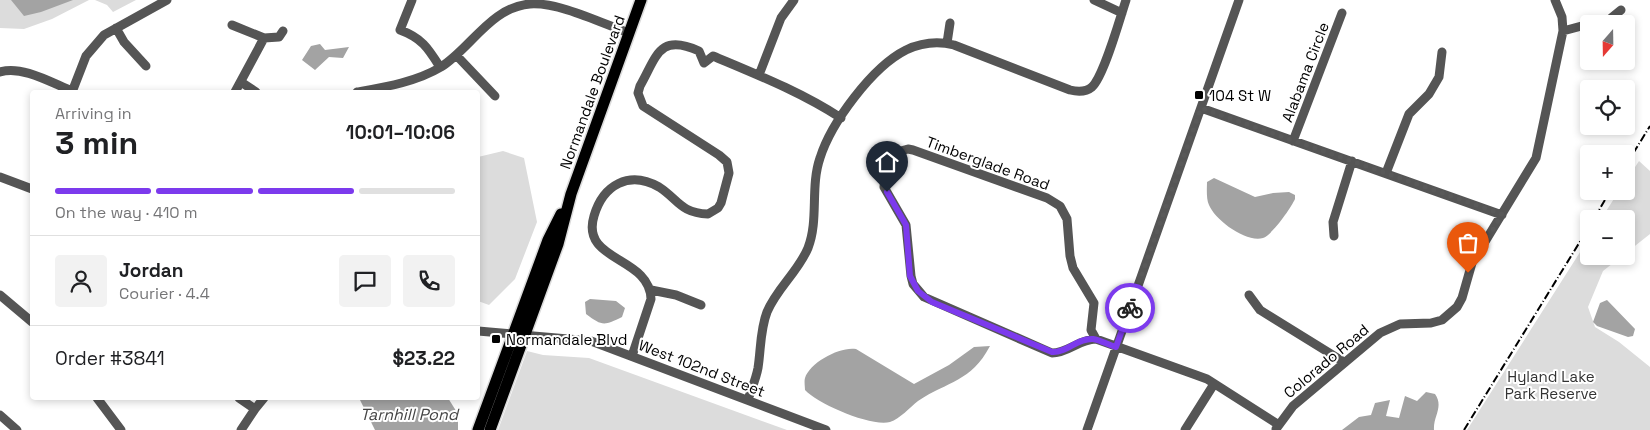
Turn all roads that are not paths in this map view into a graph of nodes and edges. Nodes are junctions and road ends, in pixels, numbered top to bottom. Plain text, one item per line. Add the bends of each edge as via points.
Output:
1 (167, 0) edge
2 (412, 0) edge
3 (641, 0) edge
4 (794, 0) edge
5 (1094, 0) edge
6 (1126, 0) edge
7 (1239, 0) edge
8 (1554, 0) edge
9 (523, 3) edge
10 (1621, 10) dead end
11 (1122, 13) junction
12 (1342, 13) dead end
13 (1615, 15) edge
14 (950, 23) dead end
15 (232, 25) dead end
16 (1580, 27) edge
17 (116, 28) junction
18 (284, 31) dead end
19 (1563, 31) junction
20 (629, 33) junction
21 (264, 38) junction
22 (947, 43) junction
23 (1442, 52) dead end
24 (456, 56) junction
25 (146, 66) dead end
26 (440, 67) junction
27 (0, 72) edge
28 (759, 75) junction
29 (240, 82) junction
30 (67, 90) edge
31 (73, 90) edge
32 (236, 90) edge
33 (253, 90) edge
34 (367, 90) edge
35 (495, 96) dead end
36 (1201, 108) junction
37 (841, 118) junction
38 (1293, 141) junction
39 (1352, 161) junction
40 (1386, 173) junction
41 (0, 177) edge
42 (30, 188) edge
43 (570, 194) junction
44 (1502, 214) junction
45 (1334, 236) dead end
46 (650, 290) junction
47 (0, 295) edge
48 (1249, 295) dead end
49 (701, 305) dead end
50 (30, 320) edge
51 (480, 330) edge
52 (512, 335) junction
53 (524, 336) junction
54 (1096, 339) junction
55 (1113, 346) junction
56 (632, 356) junction
57 (1344, 362) junction
58 (1214, 384) junction
59 (98, 400) edge
60 (242, 400) edge
61 (262, 400) edge
62 (748, 400) junction
63 (255, 409) junction
64 (0, 415) edge
65 (1277, 427) edge
66 (17, 430) edge
67 (120, 430) edge
68 (241, 430) edge
69 (478, 430) edge
70 (490, 430) edge
71 (826, 430) edge
72 (1087, 430) edge
73 (1185, 430) edge

1 - 17 street
2 - 26 street via 400,30 420,40
3 - 20 main road, Normandale Boulevard
4 - 28 street via 781,18
5 - 11 street
6 - 11 street
7 - 36 street
8 - 19 street via 1562,17
9 - 20 street via 556,7
9 - 24 street via 493,20
10 - 13 street
11 - 22 street via 1096,82 1084,90 1070,90
12 - 38 street, Alabama Circle
14 - 22 street
15 - 21 street
16 - 19 street
17 - 25 street
17 - 31 street via 86,56
18 - 21 street via 279,37
19 - 44 street, Colorado Road via 1536,158
20 - 43 main road, Normandale Boulevard
21 - 29 street
22 - 37 street via 919,45 894,58 857,94
23 - 40 street via 1439,77 1409,114
24 - 26 street
24 - 35 street
26 - 34 street via 407,82
27 - 30 street via 22,72
28 - 37 street via 804,94
28 - 46 street via 713,56 704,63 699,51 673,44 666,46 657,56 640,86 638,93 643,106 719,154 727,162 729,173 718,208 708,214 692,211 657,186 642,182 623,182 606,191 600,199 591,227 592,235 601,248 642,275
29 - 32 street
29 - 33 street
36 - 38 street
36 - 55 street
37 - 62 street via 820,158 808,248 775,298 763,324 758,369
38 - 39 street
39 - 40 street
39 - 45 street via 1332,222
40 - 44 street
41 - 42 street
43 - 52 main road, Normandale Boulevard via 548,240
43 - 53 main road, Normandale Boulevard via 558,244
44 - 57 street, Colorado Road via 1472,263 1462,298 1450,320 1400,324
46 - 49 street via 676,295
46 - 56 street via 651,299
47 - 50 street
48 - 57 street via 1260,310
51 - 52 street, West 102nd Street
52 - 53 street, West 102nd Street
52 - 69 main road, Normandale Boulevard
53 - 56 street, West 102nd Street via 591,341
53 - 70 main road, Normandale Boulevard
54 - 54 street, Timberglade Road via 1082,340 1065,350 1052,352 924,297 910,276 906,225 884,187 897,152 913,150 1047,198 1060,206 1067,219 1073,268 1094,303 1091,330
54 - 55 street
55 - 58 street via 1196,374
55 - 72 street
56 - 62 street, West 102nd Street
57 - 65 street, Colorado Road via 1293,406
58 - 65 street
58 - 73 street
59 - 67 street
60 - 63 street
61 - 63 street
62 - 71 street, West 102nd Street
63 - 68 street
64 - 66 street

